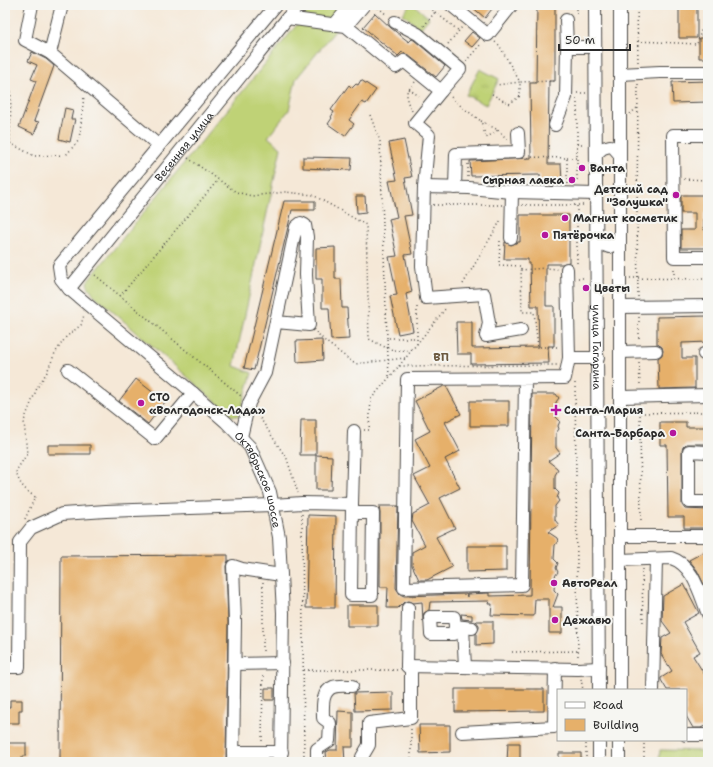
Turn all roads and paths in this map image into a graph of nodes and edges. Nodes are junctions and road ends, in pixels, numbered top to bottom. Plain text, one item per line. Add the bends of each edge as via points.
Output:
1 (32, 5) edge
2 (62, 5) edge
3 (276, 5) edge
4 (298, 5) edge
5 (350, 5) edge
6 (364, 5) edge
7 (375, 5) edge
8 (427, 5) edge
9 (451, 5) edge
10 (512, 5) edge
11 (595, 5) edge
12 (620, 5) edge
13 (435, 12) junction
14 (287, 18) junction
15 (468, 20) junction
16 (566, 20) dead end
17 (395, 22) joint
18 (708, 24) edge
19 (334, 25) junction
20 (346, 26) junction
21 (459, 31) junction
22 (418, 34) junction
23 (488, 35) junction
24 (637, 41) dead end
25 (595, 47) junction
26 (567, 48) junction
27 (50, 53) junction
28 (441, 53) junction
29 (460, 69) junction
30 (708, 72) edge
31 (620, 74) junction
32 (421, 75) junction
33 (566, 78) junction
34 (5, 81) edge
35 (520, 82) junction
36 (86, 84) junction
37 (496, 85) dead end
38 (409, 89) junction
39 (443, 90) junction
40 (492, 94) dead end
41 (419, 96) dead end
42 (370, 115) dead end
43 (419, 118) junction
44 (481, 121) junction
45 (555, 125) dead end
46 (518, 133) dead end
47 (708, 135) edge
48 (158, 145) junction
49 (519, 152) junction
50 (468, 153) junction
51 (596, 154) junction
52 (620, 156) junction
53 (567, 158) junction
54 (577, 158) dead end
55 (674, 179) junction
56 (218, 180) dead end
57 (708, 180) edge
58 (561, 186) dead end
59 (424, 187) junction
60 (455, 188) junction
61 (468, 188) junction
62 (512, 192) junction
63 (596, 194) junction
64 (424, 205) junction
65 (512, 205) junction
66 (577, 206) dead end
67 (501, 227) dead end
68 (506, 236) joint
69 (620, 238) junction
70 (597, 239) junction
71 (708, 257) edge
72 (567, 269) joint
73 (521, 270) junction
74 (95, 275) dead end
75 (635, 279) dead end
76 (708, 279) edge
77 (65, 284) junction
78 (120, 296) junction
79 (456, 296) junction
80 (87, 304) junction
81 (708, 306) edge
82 (620, 307) junction
83 (276, 322) junction
84 (309, 325) junction
85 (521, 330) dead end
86 (387, 338) junction
87 (417, 338) dead end
88 (656, 351) dead end
89 (620, 352) junction
90 (569, 353) junction
91 (405, 358) junction
92 (598, 358) junction
93 (388, 359) junction
94 (399, 366) dead end
95 (68, 370) dead end
96 (389, 377) dead end
97 (526, 379) junction
98 (193, 393) junction
99 (708, 395) edge
100 (620, 397) junction
101 (249, 403) junction
102 (640, 412) dead end
103 (708, 412) edge
104 (354, 431) dead end
105 (241, 437) junction
106 (708, 452) edge
107 (708, 502) edge
108 (302, 503) junction
109 (273, 505) junction
110 (352, 509) junction
111 (25, 519) dead end
112 (620, 536) junction
113 (708, 536) edge
114 (656, 559) junction
115 (620, 560) junction
116 (598, 575) junction
117 (281, 576) junction
118 (620, 576) junction
119 (408, 608) dead end
120 (708, 614) edge
121 (463, 627) dead end
122 (578, 650) dead end
123 (512, 652) dead end
124 (283, 663) junction
125 (234, 664) junction
126 (5, 667) edge
127 (465, 667) junction
128 (409, 668) junction
129 (555, 668) junction
130 (598, 668) junction
131 (304, 670) junction
132 (352, 686) dead end
133 (599, 689) edge
134 (620, 689) edge
135 (653, 689) edge
136 (411, 718) junction
137 (462, 732) dead end
138 (687, 735) edge
139 (708, 735) edge
140 (586, 741) edge
141 (599, 741) edge
142 (620, 741) edge
143 (644, 741) edge
144 (233, 757) edge
145 (282, 757) edge
146 (304, 762) edge
147 (317, 762) edge
148 (362, 762) edge
149 (411, 762) edge
150 (586, 762) edge
151 (599, 762) edge
152 (619, 762) edge
153 (644, 762) edge

1 - 27 street via 25,40
2 - 27 street
3 - 48 street, Весенняя улица
4 - 14 street, Весенняя улица
5 - 19 street
6 - 20 street
7 - 17 path
8 - 13 path
9 - 15 street
10 - 23 street
11 - 25 street, улица Гагарина
12 - 31 street, улица Гагарина
13 - 21 path
13 - 22 path
14 - 19 street
14 - 77 street, Весенняя улица
15 - 21 path
15 - 23 street
16 - 26 street
17 - 22 street
18 - 24 path via 701,30 697,44
19 - 20 street
20 - 32 street via 396,68 404,61
21 - 28 path
22 - 28 street
23 - 29 path
23 - 35 path via 499,45
25 - 26 street
25 - 51 street, улица Гагарина
26 - 33 street
27 - 36 street
28 - 29 street
29 - 39 street
30 - 31 street
31 - 52 street, улица Гагарина
32 - 38 path
32 - 39 street
33 - 35 path via 555,82
33 - 45 street via 566,97
34 - 36 path via 11,92 10,143 34,156 66,155 79,140
35 - 37 path
35 - 40 path via 520,96 509,104
36 - 48 street
38 - 41 path
38 - 43 path via 407,102
39 - 43 street
39 - 44 path
42 - 86 path via 380,141
43 - 59 street via 415,123 429,135
44 - 44 path via 486,138 498,130 486,124
46 - 49 street
47 - 55 street via 673,135
48 - 77 street, Весенняя улица via 59,266
49 - 50 street
49 - 53 path via 526,157
50 - 60 street via 456,154
50 - 61 path
51 - 52 street via 610,146
51 - 63 street, улица Гагарина
52 - 69 street, улица Гагарина
53 - 54 path
53 - 58 path via 568,186
55 - 57 path
55 - 71 street via 674,257
56 - 78 path
59 - 60 street
59 - 64 street
60 - 61 street
61 - 62 street
62 - 63 street
62 - 65 street
63 - 70 street, улица Гагарина
64 - 65 path
64 - 79 street via 422,266 426,298
65 - 66 path
65 - 68 street
67 - 79 path via 501,219
68 - 73 path via 499,265 521,266
69 - 70 street via 608,247
69 - 82 street, улица Гагарина
70 - 92 street, улица Гагарина
72 - 73 path
72 - 90 street
73 - 90 path via 522,312 534,312 538,347 556,346
74 - 78 path
75 - 76 path
77 - 80 street, Октябрьское шоссе
78 - 101 path
79 - 85 street via 484,294 489,323 486,336
79 - 91 path
80 - 98 street, Октябрьское шоссе
80 - 111 path via 81,324 66,337 55,353 24,421 27,454 16,471 18,481 35,496
81 - 82 street
82 - 89 street, улица Гагарина
83 - 84 street
83 - 84 street via 296,227 301,222 305,225 307,237
83 - 101 street via 265,373
84 - 93 path via 355,364
86 - 87 path
86 - 93 path
88 - 89 street
89 - 100 street, улица Гагарина
90 - 92 street
90 - 97 street via 565,378
91 - 93 path
91 - 94 path
92 - 116 street, улица Гагарина
93 - 96 path
95 - 98 street via 155,439
97 - 97 street via 407,379 404,588 522,585
98 - 105 street, Октябрьское шоссе
99 - 100 street
100 - 112 street, улица Гагарина
101 - 105 street
101 - 108 path via 287,459
102 - 103 path
104 - 110 street
105 - 109 street, Октябрьское шоссе via 250,447 270,492
106 - 107 street via 689,452 689,502
108 - 109 street
108 - 110 street
108 - 131 path
109 - 117 street, Октябрьское шоссе via 279,537
109 - 126 street via 106,510 62,514 31,528 20,542 19,667
110 - 110 street via 373,513 372,595 351,595
112 - 113 street
112 - 115 street, улица Гагарина
114 - 115 street
114 - 120 street via 671,558 684,564
114 - 135 street
115 - 118 street, улица Гагарина
116 - 118 street via 606,569 614,569
116 - 130 street, улица Гагарина
117 - 124 street, Октябрьское шоссе
117 - 125 street via 233,566
118 - 134 street, улица Гагарина
119 - 128 street
121 - 127 street
122 - 123 path
124 - 125 street
124 - 145 street, Октябрьское шоссе
125 - 144 street
127 - 128 street
127 - 129 street
128 - 131 path
128 - 136 street
129 - 130 street
129 - 137 street via 554,727
130 - 133 street, улица Гагарина
131 - 146 path
132 - 147 street via 334,687 326,693 322,704 323,718 330,723 329,741 317,749
136 - 148 street via 369,723 369,745
136 - 149 path
138 - 139 street
140 - 150 path
141 - 151 street
142 - 152 street
143 - 153 path
144 - 145 street

